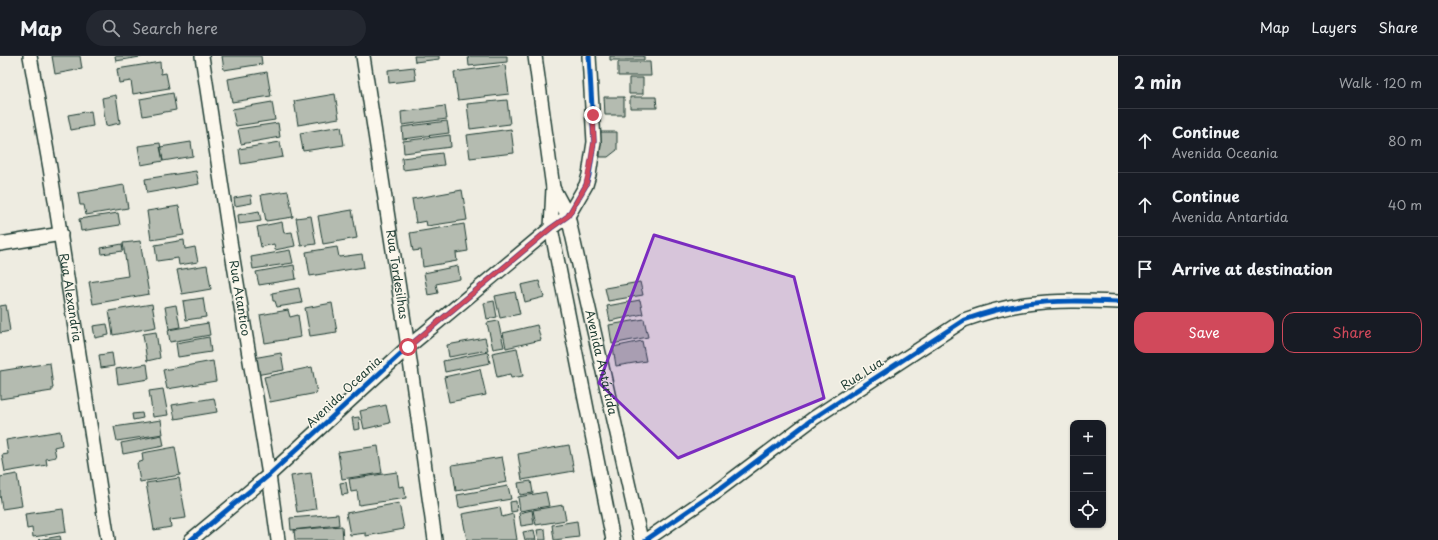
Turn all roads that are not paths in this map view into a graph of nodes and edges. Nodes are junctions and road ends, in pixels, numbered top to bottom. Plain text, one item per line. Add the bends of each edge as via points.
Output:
1 (30, 56) edge
2 (202, 56) edge
3 (363, 56) edge
4 (535, 56) edge
5 (589, 56) edge
6 (553, 188) junction
7 (568, 216) junction
8 (551, 228) junction
9 (60, 234) junction
10 (0, 244) edge
11 (1118, 302) edge
12 (408, 347) junction
13 (269, 475) junction
14 (108, 540) edge
15 (191, 540) edge
16 (278, 540) edge
17 (435, 540) edge
18 (613, 540) edge
19 (641, 540) edge
20 (646, 540) edge

1 - 9 street, Rua Alexandria
2 - 13 street, Rua Atantico
3 - 12 street, Rua Tordesilhas
4 - 6 street, Avenida Antártida
5 - 7 street via 593,152 586,185
6 - 7 street, Avenida Antártida
6 - 8 street, Avenida Antártida
7 - 8 street, Avenida Oceania
7 - 19 street, Avenida Antártida
8 - 12 street, Avenida Oceania
8 - 18 street, Avenida Antártida
9 - 10 street
9 - 14 street, Rua Alexandria
11 - 20 street, Rua Lua via 1026,304 964,320 814,418 717,491
12 - 13 street, Avenida Oceania
12 - 17 street, Rua Tordesilhas
13 - 15 street, Avenida Oceania
13 - 16 street, Rua Atantico

